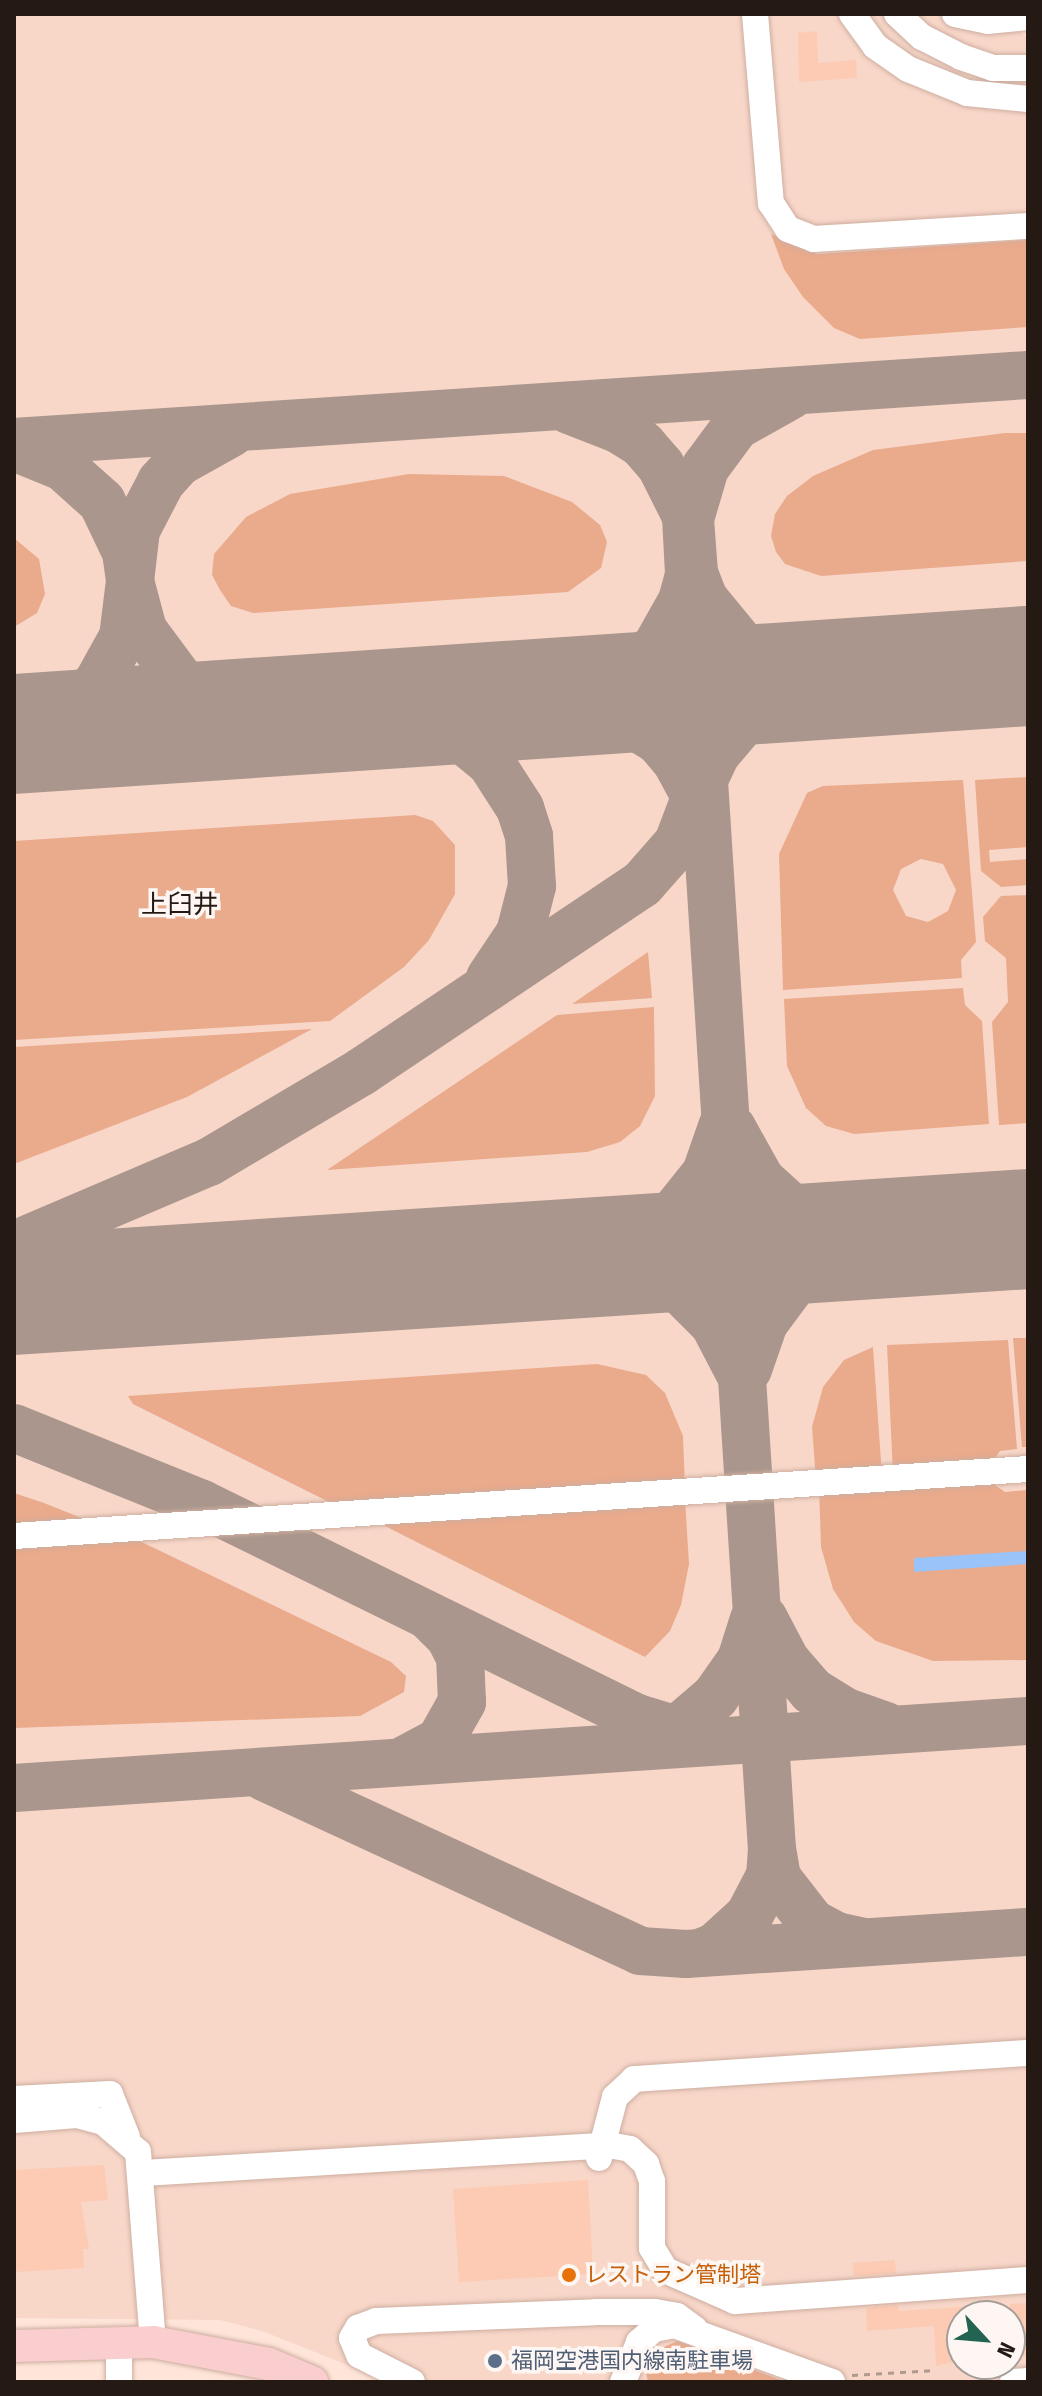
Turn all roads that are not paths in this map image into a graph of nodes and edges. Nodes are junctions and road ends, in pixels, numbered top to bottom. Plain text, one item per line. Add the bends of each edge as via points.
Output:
1 (755, 14) edge
2 (769, 14) edge
3 (852, 14) edge
4 (897, 14) edge
5 (964, 16) edge
6 (1021, 17) edge
7 (1028, 68) edge
8 (1028, 99) edge
9 (1028, 213) edge
10 (1028, 226) edge
11 (1028, 1469) edge
12 (14, 1536) edge
13 (1028, 2053) edge
14 (1028, 2066) edge
15 (14, 2099) edge
16 (14, 2112) edge
17 (14, 2120) edge
18 (125, 2137) junction
19 (609, 2152) junction
20 (144, 2180) junction
21 (1028, 2280) edge
22 (1028, 2290) edge
23 (582, 2316) junction
24 (695, 2329) junction
25 (153, 2342) junction
26 (119, 2343) junction
27 (14, 2346) edge
28 (268, 2373) edge
29 (629, 2373) edge
30 (1028, 2381) edge
31 (119, 2382) edge
32 (312, 2382) edge
33 (412, 2382) edge
34 (832, 2382) edge
35 (1013, 2382) edge

1 - 10 street via 771,203 788,229 814,239
2 - 9 street via 783,196 799,223
3 - 8 street via 875,46 908,69 967,93
4 - 7 street via 922,37 961,57 993,68
5 - 6 street
11 - 12 street
13 - 19 street via 634,2079 615,2097
14 - 19 street via 643,2088 627,2097
15 - 18 street via 110,2094
16 - 18 street via 99,2108
17 - 18 street via 77,2115 103,2122
18 - 20 street
19 - 20 street
19 - 21 street via 630,2149 646,2164 652,2181 652,2248 665,2270 735,2301
19 - 22 street via 633,2170 639,2183 640,2255 657,2279 734,2310
20 - 25 street
23 - 24 street via 655,2312 677,2316
23 - 29 street via 608,2322
23 - 33 street via 396,2324 377,2338 369,2357 376,2366
24 - 29 street via 654,2329 639,2342
24 - 34 street
25 - 26 main road
25 - 28 main road
26 - 27 main road
26 - 31 street
28 - 32 main road
30 - 35 street

